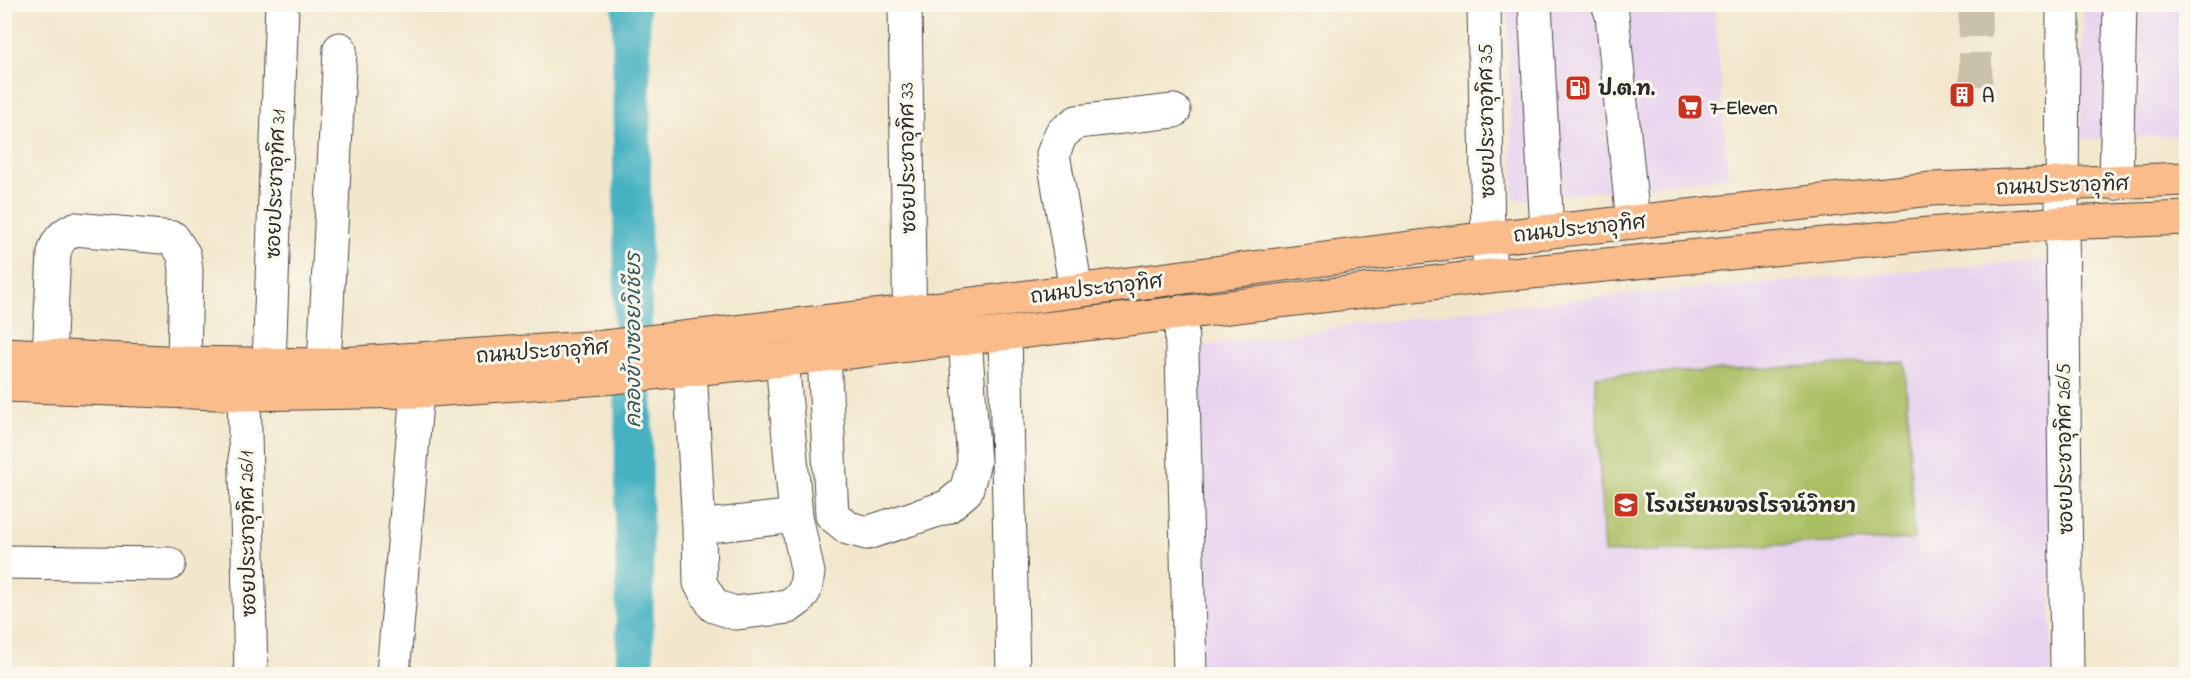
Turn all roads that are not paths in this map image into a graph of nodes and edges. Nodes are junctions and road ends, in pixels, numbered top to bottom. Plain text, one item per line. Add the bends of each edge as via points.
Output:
1 (282, 4) edge
2 (905, 4) edge
3 (1484, 4) edge
4 (1535, 4) edge
5 (1608, 4) edge
6 (2063, 4) edge
7 (2120, 4) edge
8 (340, 50) dead end
9 (1174, 111) dead end
10 (2187, 179) edge
11 (2116, 183) junction
12 (2062, 184) junction
13 (2187, 218) edge
14 (1634, 222) junction
15 (2062, 223) junction
16 (1547, 232) junction
17 (1488, 238) junction
18 (1490, 276) junction
19 (1076, 290) junction
20 (909, 312) junction
21 (1181, 312) junction
22 (1005, 334) junction
23 (965, 339) junction
24 (910, 345) junction
25 (4, 354) edge
26 (824, 355) junction
27 (49, 356) junction
28 (651, 357) junction
29 (782, 360) junction
30 (603, 362) junction
31 (184, 363) junction
32 (269, 364) junction
33 (324, 365) junction
34 (690, 369) junction
35 (4, 385) edge
36 (417, 391) junction
37 (244, 394) junction
38 (796, 516) junction
39 (699, 527) junction
40 (4, 562) edge
41 (170, 564) dead end
42 (251, 675) edge
43 (393, 675) edge
44 (1013, 675) edge
45 (1190, 675) edge
46 (2067, 675) edge

1 - 32 street, ซอยประชาอุทิศ 31
2 - 20 street, ซอยประชาอุทิศ 33
3 - 17 street, ซอยประชาอุทิศ 35
4 - 16 street
5 - 14 street
6 - 12 street, ซอยประชาอุทิศ 26/5
7 - 11 street
8 - 33 street
9 - 19 street via 1077,122 1061,134 1053,154
10 - 11 main road, ถนนประชาอุทิศ
11 - 12 main road, ถนนประชาอุทิศ
12 - 14 main road, ถนนประชาอุทิศ via 1931,189
12 - 15 street, ซอยประชาอุทิศ 26/5
13 - 15 main road, ถนนประชาอุทิศ
14 - 16 main road, ถนนประชาอุทิศ
15 - 18 main road, ถนนประชาอุทิศ
15 - 46 street, ซอยประชาอุทิศ 26/5
16 - 17 main road, ถนนประชาอุทิศ
17 - 18 street, ซอยประชาอุทิศ 35
17 - 19 main road, ถนนประชาอุทิศ
18 - 21 main road, ถนนประชาอุทิศ
19 - 20 main road, ถนนประชาอุทิศ
20 - 24 street, ซอยประชาอุทิศ 33
20 - 28 main road, ถนนประชาอุทิศ
21 - 22 main road, ถนนประชาอุทิศ
21 - 45 street
22 - 23 main road, ถนนประชาอุทิศ
22 - 44 street
23 - 24 main road, ถนนประชาอุทิศ
23 - 26 street via 974,462 966,491 947,507 867,533 848,528 832,515
24 - 26 main road, ถนนประชาอุทิศ
25 - 27 main road, ถนนประชาอุทิศ
26 - 29 main road, ถนนประชาอุทิศ
27 - 31 main road, ถนนประชาอุทิศ
27 - 31 street via 54,253 56,244 75,229 173,238 184,255 186,270
28 - 30 main road, ถนนประชาอุทิศ
28 - 34 main road, ถนนประชาอุทิศ
29 - 34 main road, ถนนประชาอุทิศ
29 - 38 street
30 - 33 main road, ถนนประชาอุทิศ
30 - 36 main road, ถนนประชาอุทิศ
31 - 32 main road, ถนนประชาอุทิศ
32 - 33 main road, ถนนประชาอุทิศ
34 - 39 street
35 - 37 main road, ถนนประชาอุทิศ
36 - 37 main road, ถนนประชาอุทิศ
36 - 43 street
37 - 42 street, ซอยประชาอุทิศ 26/1
38 - 39 street
38 - 39 street via 808,573 805,590 788,607 735,613 714,606 700,583
40 - 41 street

